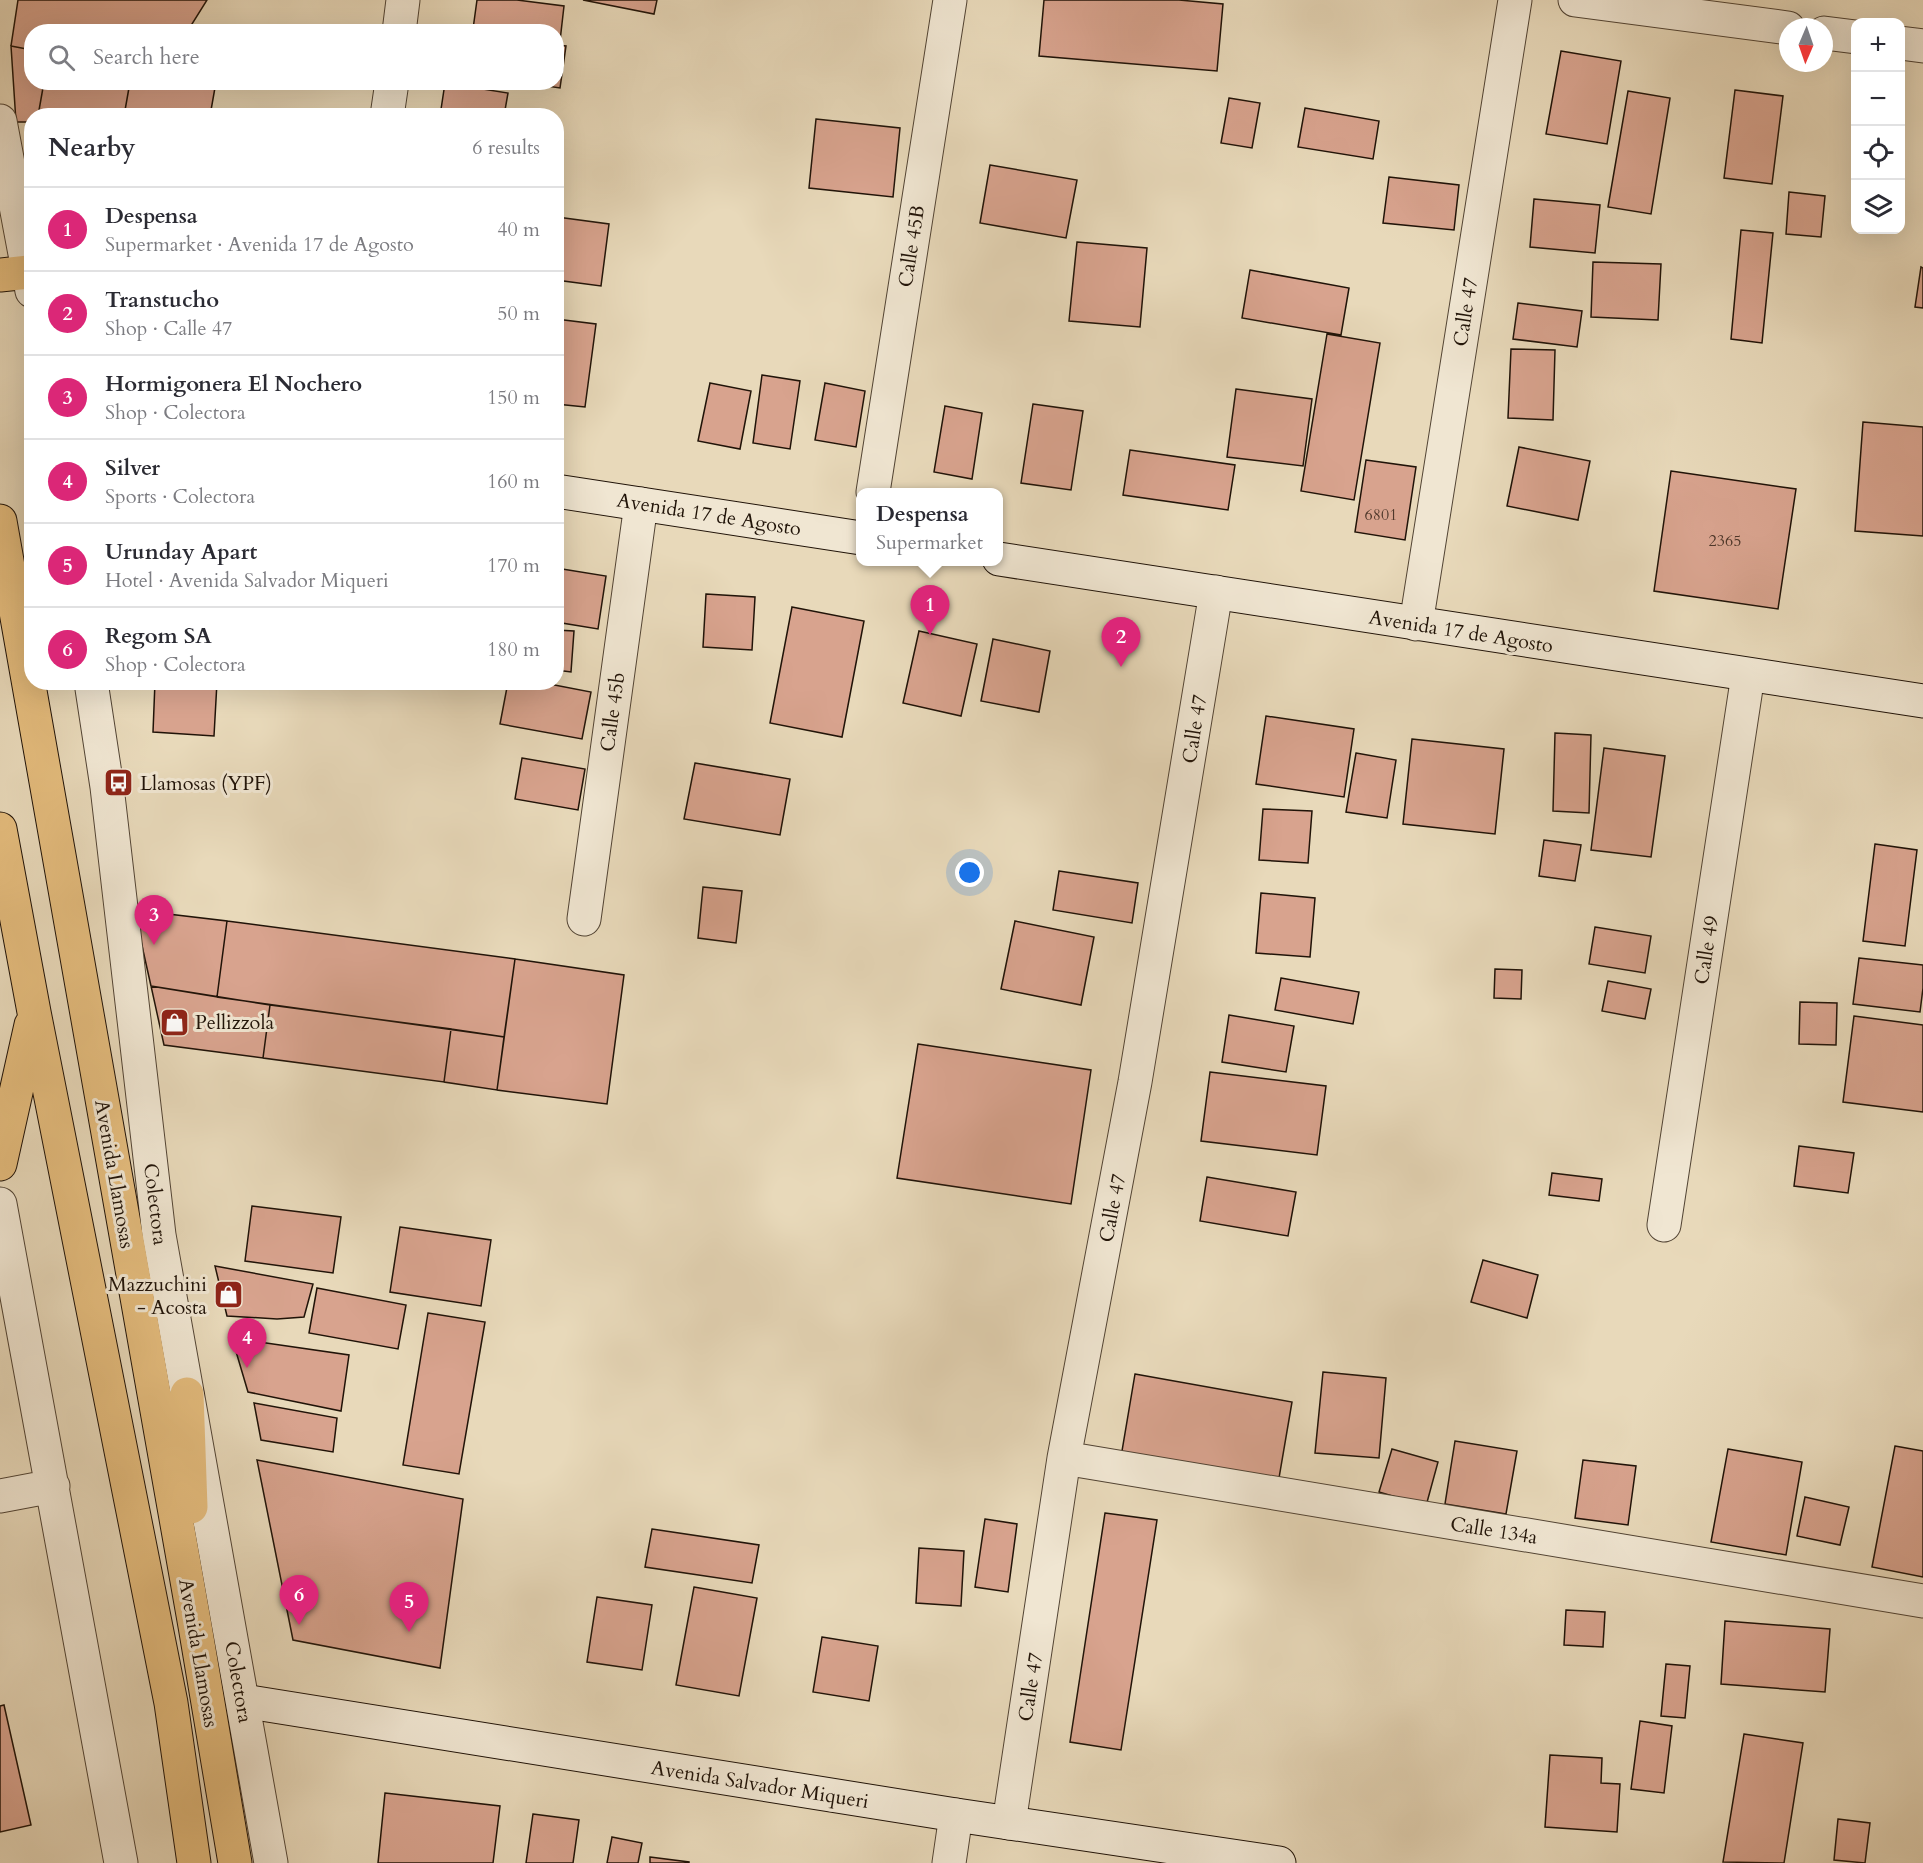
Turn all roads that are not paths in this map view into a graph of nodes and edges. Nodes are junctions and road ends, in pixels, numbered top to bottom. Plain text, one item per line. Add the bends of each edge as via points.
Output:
1 (403, 0) edge
2 (950, 0) edge
3 (1515, 0) edge
4 (1575, 0) edge
5 (400, 24) edge
6 (1779, 27) edge
7 (1833, 34) edge
8 (1851, 36) edge
9 (1905, 44) edge
10 (1923, 46) edge
11 (391, 90) edge
12 (388, 108) edge
13 (0, 121) edge
14 (20, 279) edge
15 (874, 488) edge
16 (564, 492) edge
17 (641, 504) junction
18 (0, 521) edge
19 (856, 537) edge
20 (1003, 560) edge
21 (1216, 592) junction
22 (1416, 624) junction
23 (24, 657) edge
24 (1748, 675) junction
25 (30, 690) edge
26 (92, 690) edge
27 (1923, 701) edge
28 (0, 829) edge
29 (584, 919) dead end
30 (34, 1012) junction
31 (0, 1164) edge
32 (0, 1204) edge
33 (1664, 1225) dead end
34 (188, 1394) junction
35 (1064, 1458) junction
36 (53, 1486) junction
37 (0, 1496) edge
38 (1923, 1601) edge
39 (195, 1626) junction
40 (243, 1701) junction
41 (956, 1815) junction
42 (1010, 1823) junction
43 (121, 1863) edge
44 (195, 1863) edge
45 (235, 1863) edge
46 (271, 1863) edge
47 (949, 1863) edge
48 (1279, 1863) edge

1 - 5 street
2 - 15 street, Calle 45B
3 - 22 street, Calle 47
4 - 6 street
7 - 8 street
9 - 10 street
11 - 12 street
13 - 14 street
16 - 17 street, Avenida 17 de Agosto
17 - 19 street, Avenida 17 de Agosto
17 - 29 street, Calle 45b
18 - 23 main road, Avenida Llamosas
20 - 21 street, Avenida 17 de Agosto
21 - 22 street, Avenida 17 de Agosto
21 - 35 street, Calle 47 via 1135,1082
22 - 24 street, Avenida 17 de Agosto
24 - 27 street, Avenida 17 de Agosto
24 - 33 street, Calle 49
25 - 39 main road, Avenida Llamosas
26 - 34 street, Colectora via 159,1235
28 - 30 main road, Avenida Llamosas
30 - 31 main road
30 - 44 main road, Avenida Llamosas via 171,1703
32 - 36 street
34 - 39 main road
34 - 40 street, Colectora
35 - 38 street, Calle 134a
35 - 42 street, Calle 47
36 - 37 street
36 - 43 street
39 - 45 main road, Avenida Llamosas
40 - 41 street, Avenida Salvador Miqueri
40 - 46 street, Colectora
41 - 42 street, Avenida Salvador Miqueri
41 - 47 street
42 - 48 street, Avenida Salvador Miqueri

